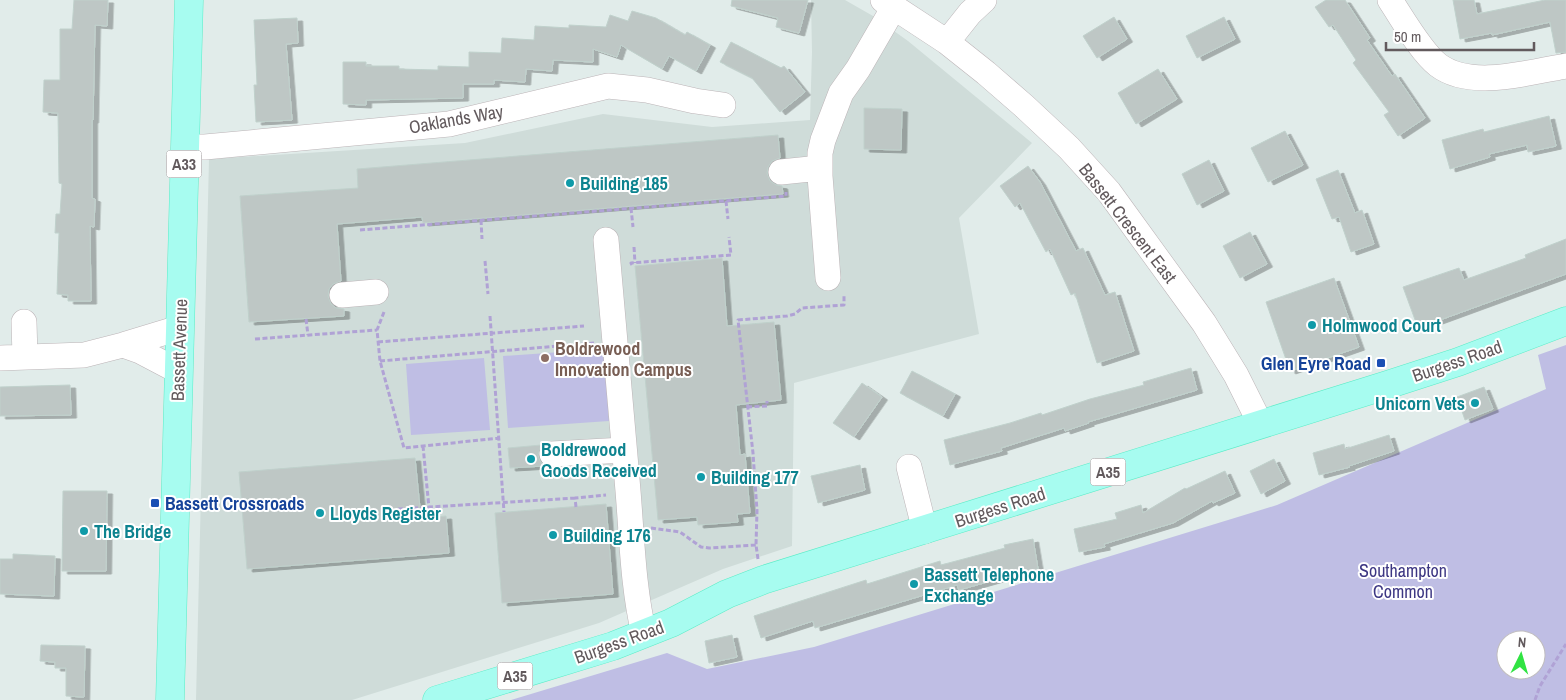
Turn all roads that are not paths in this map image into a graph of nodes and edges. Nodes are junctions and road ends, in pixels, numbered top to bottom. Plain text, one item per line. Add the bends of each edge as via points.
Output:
1 (189, 0) edge
2 (984, 0) edge
3 (1390, 0) edge
4 (889, 3) edge
5 (947, 42) junction
6 (1566, 66) edge
7 (723, 105) dead end
8 (185, 147) junction
9 (820, 168) junction
10 (783, 180) road end
11 (606, 240) dead end
12 (835, 282) road end
13 (342, 295) dead end
14 (381, 301) road end
15 (1566, 321) edge
16 (24, 322) dead end
17 (179, 328) junction
18 (122, 345) junction
19 (25, 357) junction
20 (0, 358) edge
21 (178, 371) junction
22 (1261, 425) junction
23 (624, 450) junction
24 (552, 454) dead end
25 (909, 467) dead end
26 (925, 531) junction
27 (644, 634) junction
28 (170, 700) edge
29 (437, 700) edge

1 - 8 main road, Bassett Avenue / A33
2 - 5 street
3 - 6 street via 1438,65 1456,74 1500,77
4 - 5 street, Bassett Crescent East
4 - 9 street via 858,69 834,107 823,140
5 - 22 street, Bassett Crescent East via 1024,106 1109,192 1204,323 1236,375
7 - 8 street, Oaklands Way via 608,86 449,124
8 - 17 main road, Bassett Avenue / A33
9 - 10 street
9 - 12 street
11 - 23 street
13 - 14 street
15 - 22 main road, Burgess Road / A35 via 1458,362
16 - 19 street
17 - 18 street
17 - 21 main road, Bassett Avenue / A33
18 - 19 street via 84,354
18 - 21 street
19 - 20 street
21 - 28 main road, Bassett Avenue / A33
22 - 26 main road, Burgess Road / A35
23 - 24 street
23 - 27 street via 637,604
25 - 26 street
26 - 27 main road, Burgess Road / A35 via 763,580
27 - 29 main road, Burgess Road / A35

